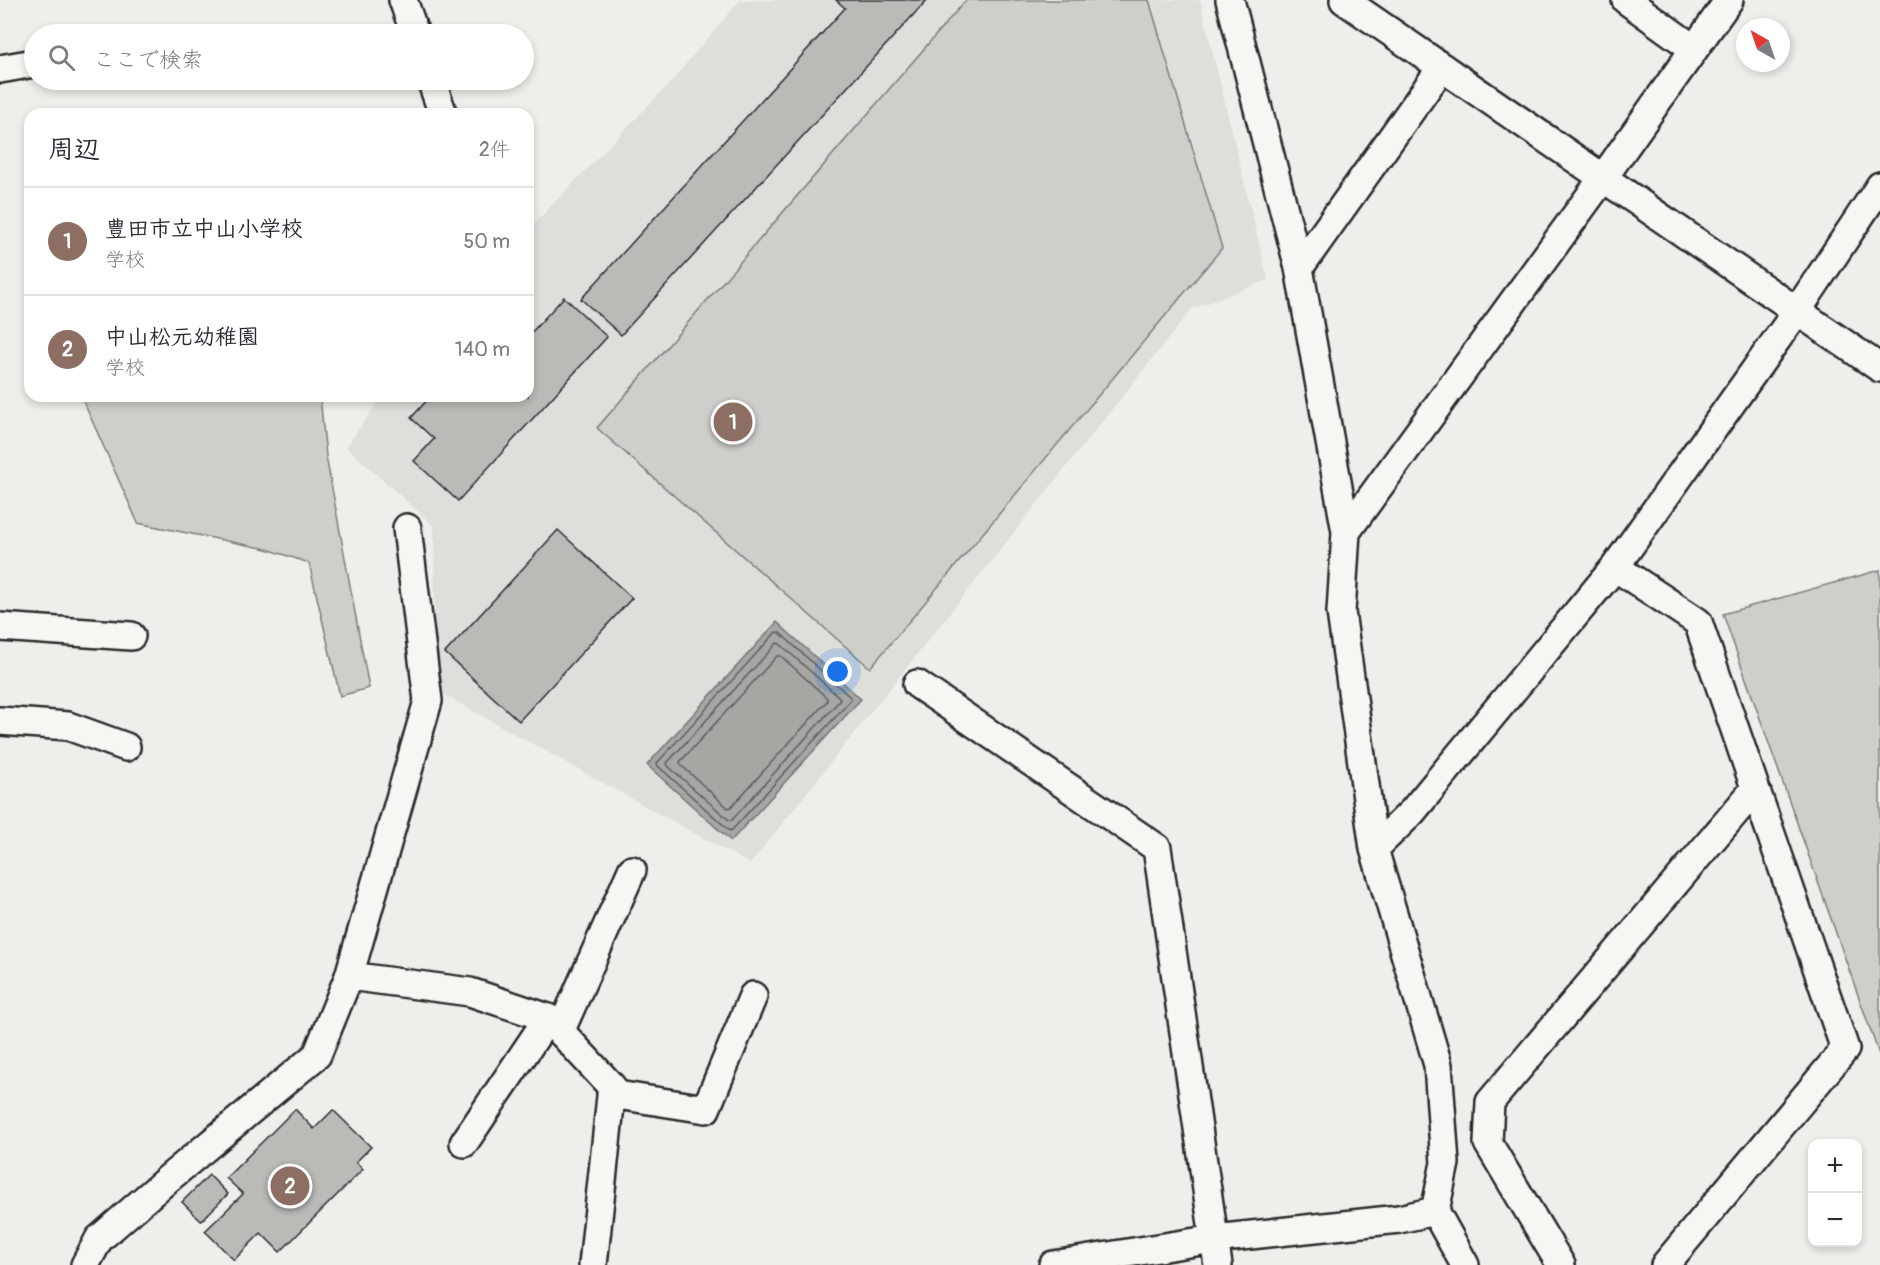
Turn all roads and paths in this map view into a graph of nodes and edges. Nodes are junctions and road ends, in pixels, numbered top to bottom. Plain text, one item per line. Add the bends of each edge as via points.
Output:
1 (403, 0) edge
2 (1230, 0) edge
3 (1344, 0) edge
4 (1626, 0) edge
5 (1729, 0) edge
6 (412, 24) edge
7 (1694, 49) junction
8 (24, 65) edge
9 (1442, 67) junction
10 (0, 69) edge
11 (435, 90) edge
12 (441, 108) edge
13 (1603, 178) junction
14 (1880, 186) edge
15 (1299, 268) junction
16 (1797, 311) junction
17 (1880, 368) edge
18 (407, 528) dead end
19 (1346, 532) junction
20 (1615, 567) junction
21 (0, 627) edge
22 (132, 636) dead end
23 (917, 684) dead end
24 (0, 721) edge
25 (126, 747) dead end
26 (1755, 789) junction
27 (1374, 849) junction
28 (632, 870) dead end
29 (349, 976) junction
30 (753, 996) dead end
31 (554, 1025) junction
32 (611, 1094) junction
33 (464, 1143) dead end
34 (1435, 1211) junction
35 (1214, 1239) junction
36 (85, 1265) edge
37 (592, 1265) edge
38 (1053, 1265) edge
39 (1218, 1265) edge
40 (1465, 1265) edge
41 (1561, 1265) edge
42 (1665, 1265) edge

1 - 6 street
2 - 15 street
3 - 9 street
4 - 7 street
5 - 7 street
7 - 13 street
8 - 10 street
9 - 13 street
9 - 15 street
11 - 12 street
13 - 16 street
13 - 19 street
14 - 16 street
15 - 19 street
16 - 17 street
16 - 20 street
18 - 29 street via 428,702
19 - 27 street via 1341,612
20 - 26 street via 1698,622
20 - 27 street via 1412,812
21 - 22 street
23 - 35 street via 1157,848
24 - 25 street via 68,726
26 - 41 street via 1490,1102 1488,1143
26 - 42 street via 1845,1049
27 - 34 street via 1438,1065 1445,1163
28 - 31 street
29 - 31 street via 470,992
29 - 36 street via 317,1055 99,1239
30 - 32 street via 706,1109
31 - 32 street via 612,1087
31 - 33 street
32 - 37 street
34 - 35 street via 1399,1219
34 - 40 street
35 - 38 street
35 - 39 street

